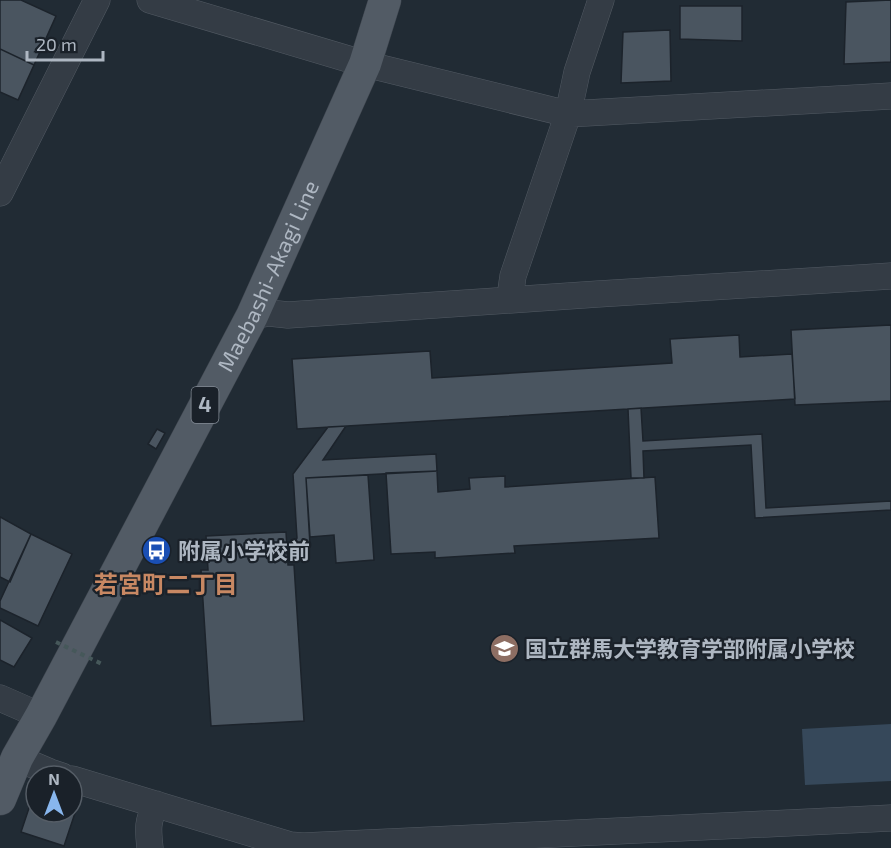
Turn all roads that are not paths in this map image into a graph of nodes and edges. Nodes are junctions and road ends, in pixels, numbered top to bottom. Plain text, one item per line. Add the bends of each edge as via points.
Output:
1 (97, 0) edge
2 (150, 0) edge
3 (385, 0) edge
4 (601, 0) edge
5 (365, 64) junction
6 (891, 96) edge
7 (568, 114) junction
8 (0, 193) edge
9 (891, 276) edge
10 (512, 300) junction
11 (252, 316) junction
12 (0, 698) edge
13 (41, 716) junction
14 (17, 758) junction
15 (31, 764) edge
16 (84, 783) edge
17 (0, 799) edge
18 (156, 804) junction
19 (891, 818) edge
20 (631, 839) edge
21 (150, 848) edge

1 - 8 street
2 - 5 street
3 - 5 main road, Maebashi-Akagi Line / 4
4 - 7 street
5 - 7 street
5 - 11 main road, Maebashi-Akagi Line / 4
6 - 7 street
7 - 10 street via 513,276
9 - 10 street
10 - 11 street
11 - 13 main road, Maebashi-Akagi Line / 4
12 - 13 street
13 - 14 main road, Maebashi-Akagi Line / 4
14 - 15 street
14 - 17 main road, Maebashi-Akagi Line / 4
16 - 18 street
18 - 20 street via 303,846
18 - 21 street via 148,826
19 - 20 street

